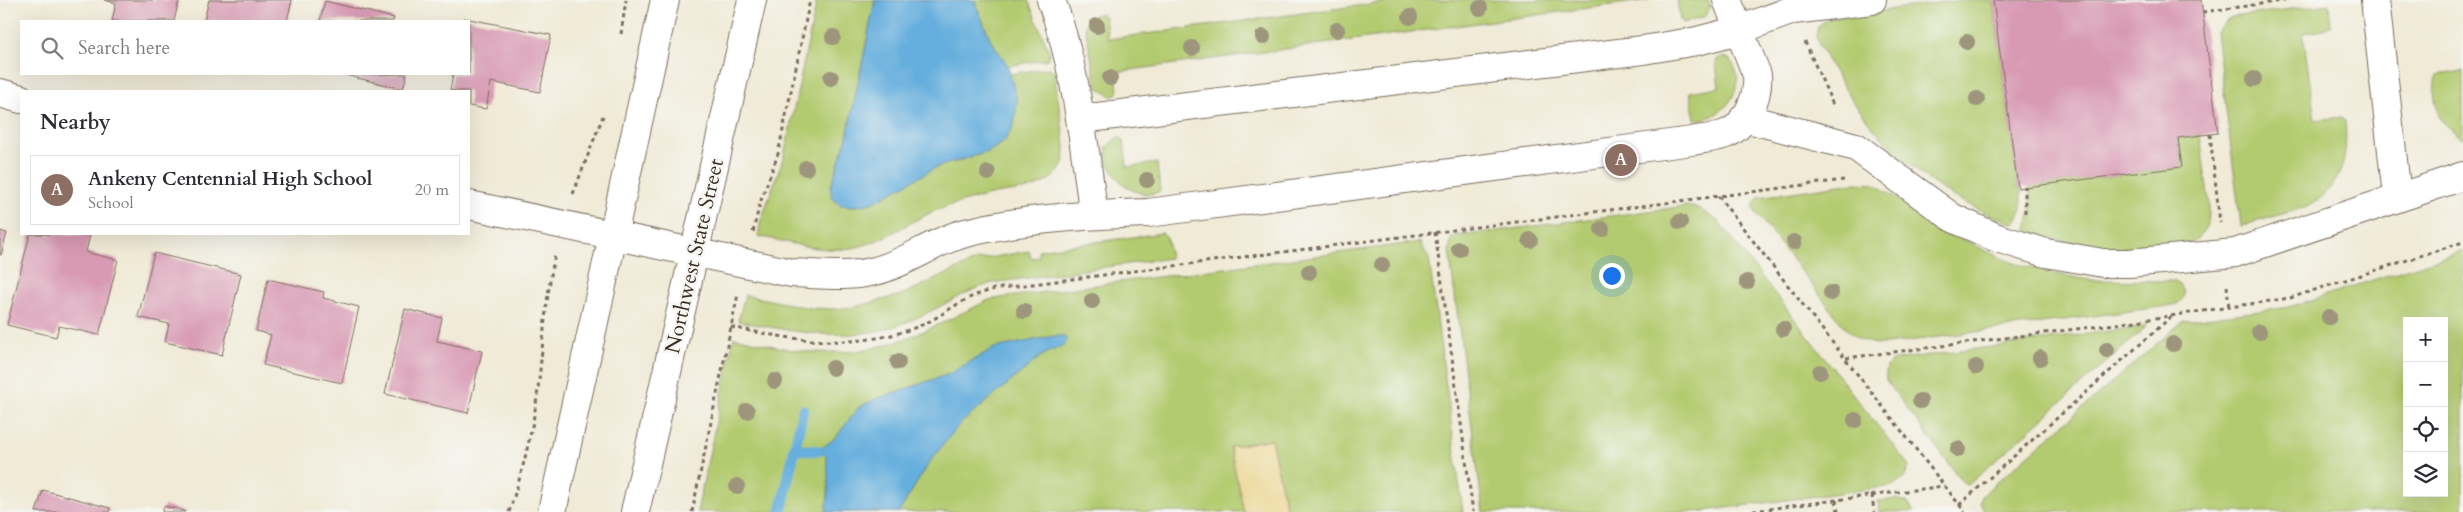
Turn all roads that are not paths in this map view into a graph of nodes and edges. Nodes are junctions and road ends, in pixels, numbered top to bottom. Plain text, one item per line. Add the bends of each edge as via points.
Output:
1 (664, 0) edge
2 (752, 0) edge
3 (1052, 0) edge
4 (1727, 0) edge
5 (1872, 0) edge
6 (2375, 0) edge
7 (1739, 30) junction
8 (0, 93) edge
9 (20, 99) edge
10 (1744, 118) junction
11 (1081, 119) junction
12 (2463, 176) edge
13 (2398, 196) junction
14 (470, 205) edge
15 (1094, 215) junction
16 (611, 236) junction
17 (695, 252) junction
18 (552, 512) edge
19 (635, 512) edge

1 - 16 main road
2 - 17 main road, Northwest State Street
3 - 11 main road via 1064,36
4 - 7 main road
5 - 7 main road via 1792,10
6 - 13 main road
7 - 10 main road via 1757,75 1758,86
7 - 11 main road via 1643,50
8 - 9 main road
10 - 13 main road via 1856,147 1953,218 1997,238 2046,253 2103,263 2224,255 2255,248
10 - 15 main road via 1724,135 1692,141 1148,213
11 - 15 main road
12 - 13 main road
14 - 16 main road
15 - 17 main road via 969,232 929,246 876,271 843,276 792,273
16 - 17 main road
16 - 18 main road
17 - 19 main road, Northwest State Street

